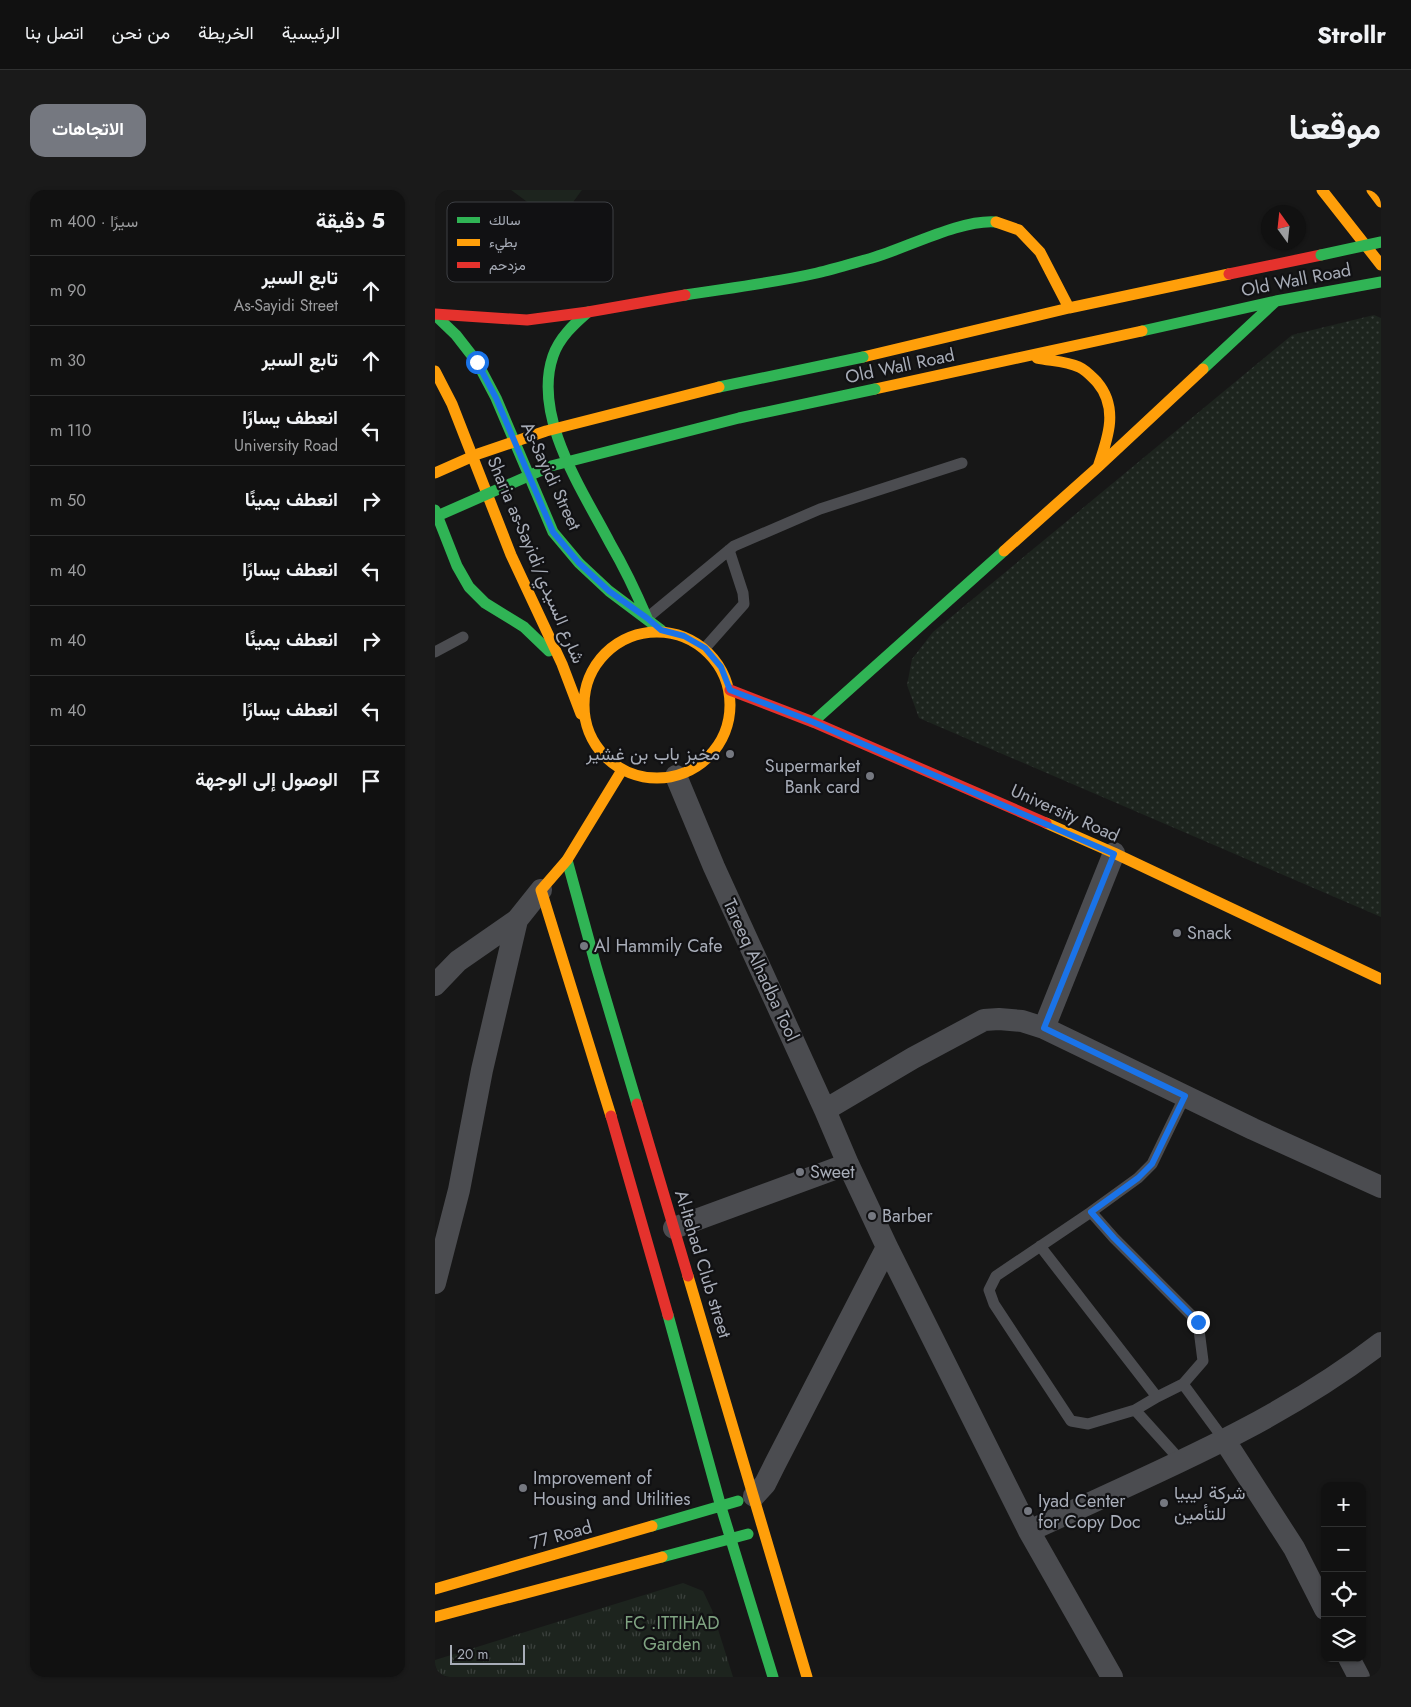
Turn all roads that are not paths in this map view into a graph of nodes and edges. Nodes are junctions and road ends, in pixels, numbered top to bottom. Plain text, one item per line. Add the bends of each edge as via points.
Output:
1 (1322, 190) edge
2 (1372, 190) edge
3 (1381, 202) edge
4 (1381, 242) edge
5 (1381, 265) edge
6 (1381, 282) edge
7 (1276, 301) junction
8 (1069, 308) junction
9 (588, 312) junction
10 (435, 315) edge
11 (1030, 356) junction
12 (435, 371) edge
13 (962, 463) dead end
14 (1098, 467) junction
15 (435, 473) edge
16 (435, 510) edge
17 (435, 516) edge
18 (729, 550) junction
19 (647, 618) junction
20 (661, 630) junction
21 (463, 637) dead end
22 (705, 648) junction
23 (435, 652) edge
24 (562, 664) junction
25 (730, 690) junction
26 (813, 722) junction
27 (590, 737) junction
28 (622, 770) junction
29 (676, 776) junction
30 (1114, 854) junction
31 (567, 860) junction
32 (541, 890) junction
33 (517, 920) junction
34 (1381, 978) edge
35 (435, 984) edge
36 (1044, 1028) junction
37 (1185, 1096) junction
38 (825, 1110) junction
39 (847, 1164) junction
40 (1381, 1187) edge
41 (1091, 1212) junction
42 (674, 1228) junction
43 (1041, 1246) junction
44 (887, 1247) junction
45 (435, 1283) edge
46 (1381, 1343) edge
47 (1183, 1384) junction
48 (1157, 1397) junction
49 (1135, 1410) junction
50 (1225, 1440) junction
51 (1181, 1461) junction
52 (754, 1496) junction
53 (721, 1507) junction
54 (764, 1529) junction
55 (1029, 1531) junction
56 (731, 1538) junction
57 (437, 1583) edge
58 (1321, 1601) edge
59 (435, 1617) edge
60 (1351, 1662) edge
61 (773, 1677) edge
62 (807, 1677) edge
63 (1112, 1677) edge
64 (1359, 1677) edge

1 - 5 main road
2 - 3 main road
4 - 8 main road, Old Wall Road, bridge
6 - 7 main road, Old Wall Road
7 - 11 main road, Old Wall Road
7 - 14 main road
8 - 9 main road via 1040,252 1027,237 1019,230 995,222 981,222 817,273
8 - 15 main road, Old Wall Road, bridge via 732,384 546,431 478,454
9 - 10 main road via 527,320
9 - 19 main road via 571,326 552,357 548,383 551,413 577,483 632,583
10 - 19 main road, As-Sayidi Street via 477,362 496,398 553,532 609,591
11 - 14 main road via 1080,368 1093,377 1103,391 1110,406 1111,421
11 - 17 main road, Old Wall Road, bridge via 739,418 551,466
12 - 24 main road, Sharia as-Sayidi/شارع السيدي via 452,404 511,555
13 - 18 lane via 820,509
14 - 26 main road
16 - 24 main road via 460,572 477,597 526,628
18 - 19 lane
18 - 22 lane via 744,604
19 - 20 main road, As-Sayidi Street
20 - 22 main road via 684,636
20 - 27 main road via 633,635 611,647 594,666 585,689 583,713
21 - 23 lane
22 - 25 main road via 721,667
24 - 27 main road, Sharia as-Sayidi/شارع السيدي
25 - 26 main road, University Road
25 - 29 main road via 731,712 725,734 697,767
26 - 30 main road, University Road
27 - 28 main road via 609,762
28 - 29 main road via 649,778
28 - 31 main road
29 - 38 street, Tareeq Alhadba Tool
30 - 34 main road, University Road
30 - 36 street
31 - 32 main road
31 - 42 main road, Al-Itehad Club street
32 - 33 street
32 - 53 main road via 648,1244
33 - 35 street via 458,961
33 - 45 street via 481,1070 459,1190
36 - 37 street
36 - 38 street via 1022,1021 984,1020
37 - 40 street
37 - 41 lane via 1152,1164
38 - 39 street, Tareeq Alhadba Tool
39 - 42 street
39 - 44 street, Tareeq Alhadba Tool
41 - 43 lane
41 - 47 lane via 1198,1322 1203,1361
42 - 52 main road, Al-Itehad Club street
43 - 48 lane
43 - 49 lane via 996,1276 989,1290 994,1304 1071,1421 1088,1424
44 - 52 street via 765,1484
44 - 55 street, Tareeq Alhadba Tool
46 - 50 street via 1295,1402
47 - 48 lane
47 - 50 lane
48 - 49 lane
49 - 51 lane
50 - 51 street
50 - 58 street via 1294,1548
51 - 55 street
52 - 53 main road, 77 Road
52 - 54 main road, Al-Itehad Club street
53 - 56 main road
53 - 57 main road, 77 Road
54 - 56 main road
54 - 62 main road, Al-Itehad Club street
55 - 63 street, Tareeq Alhadba Tool
56 - 59 main road
56 - 61 main road
60 - 64 street

